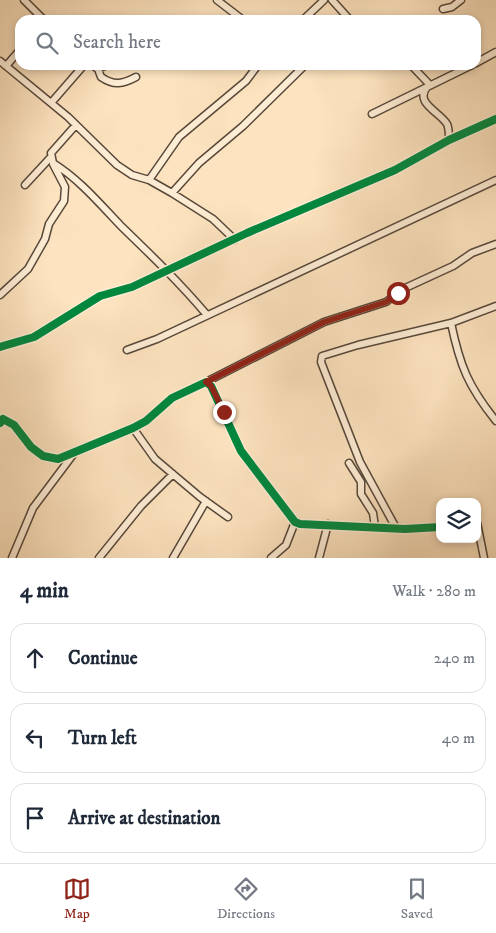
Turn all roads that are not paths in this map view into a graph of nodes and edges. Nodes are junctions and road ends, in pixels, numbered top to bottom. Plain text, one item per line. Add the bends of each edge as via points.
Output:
1 (24, 0) edge
2 (217, 0) edge
3 (324, 0) edge
4 (332, 0) edge
5 (460, 0) edge
6 (443, 9) dead end
7 (39, 15) edge
8 (236, 15) edge
9 (308, 15) edge
10 (346, 15) edge
11 (496, 52) edge
12 (15, 56) edge
13 (481, 60) edge
14 (0, 61) edge
15 (6, 66) junction
16 (80, 70) edge
17 (97, 70) edge
18 (254, 70) edge
19 (300, 70) edge
20 (416, 70) edge
21 (462, 70) edge
22 (136, 77) dead end
23 (430, 85) junction
24 (51, 103) junction
25 (372, 114) dead end
26 (496, 119) edge
27 (74, 126) junction
28 (449, 140) junction
29 (52, 160) junction
30 (149, 180) junction
31 (496, 180) edge
32 (26, 185) dead end
33 (172, 193) junction
34 (235, 240) junction
35 (496, 244) edge
36 (168, 270) junction
37 (0, 295) edge
38 (496, 306) edge
39 (207, 315) junction
40 (451, 323) junction
41 (0, 347) edge
42 (128, 350) dead end
43 (206, 382) junction
44 (496, 421) edge
45 (0, 422) edge
46 (133, 428) junction
47 (76, 451) junction
48 (349, 463) dead end
49 (173, 474) junction
50 (206, 501) junction
51 (228, 517) dead end
52 (295, 522) junction
53 (328, 524) junction
54 (375, 527) junction
55 (436, 527) edge
56 (396, 528) junction
57 (481, 543) edge
58 (12, 558) edge
59 (99, 558) edge
60 (173, 558) edge
61 (271, 558) edge
62 (319, 558) edge
63 (484, 558) edge

1 - 7 street
2 - 8 street
3 - 9 street
4 - 10 street
5 - 6 street
11 - 13 street
12 - 15 street
14 - 15 street
15 - 24 street
16 - 24 street
17 - 22 street via 101,78 113,84
18 - 30 street via 246,81 179,137
19 - 33 street via 243,126 199,163
20 - 23 street
21 - 23 street
23 - 25 street
23 - 28 street via 423,94 423,101 447,124
24 - 27 street
26 - 28 street
27 - 29 street via 56,145
27 - 30 street via 117,165 132,175
28 - 34 street via 395,170
29 - 32 street
29 - 36 street via 100,202
29 - 37 street via 65,187 64,201 28,269
30 - 33 street
31 - 39 street
33 - 34 street via 212,219
34 - 36 street
35 - 43 street via 403,288 386,302 324,322
36 - 39 street
36 - 41 street via 132,287 100,296 34,337
38 - 40 street
39 - 42 street
40 - 44 street via 460,363
40 - 56 street via 322,356 321,362 360,462
43 - 46 street via 172,398
43 - 52 street via 211,386 241,451
45 - 47 street via 3,419 9,421 30,447 51,460
46 - 47 street
46 - 49 street via 148,451
47 - 58 street via 33,508
48 - 54 street via 361,482 361,494 374,512
49 - 50 street
49 - 59 street
50 - 51 street
50 - 60 street
52 - 53 street
52 - 61 street via 286,545
53 - 54 street
53 - 62 street
54 - 56 street
55 - 56 street
57 - 63 street

